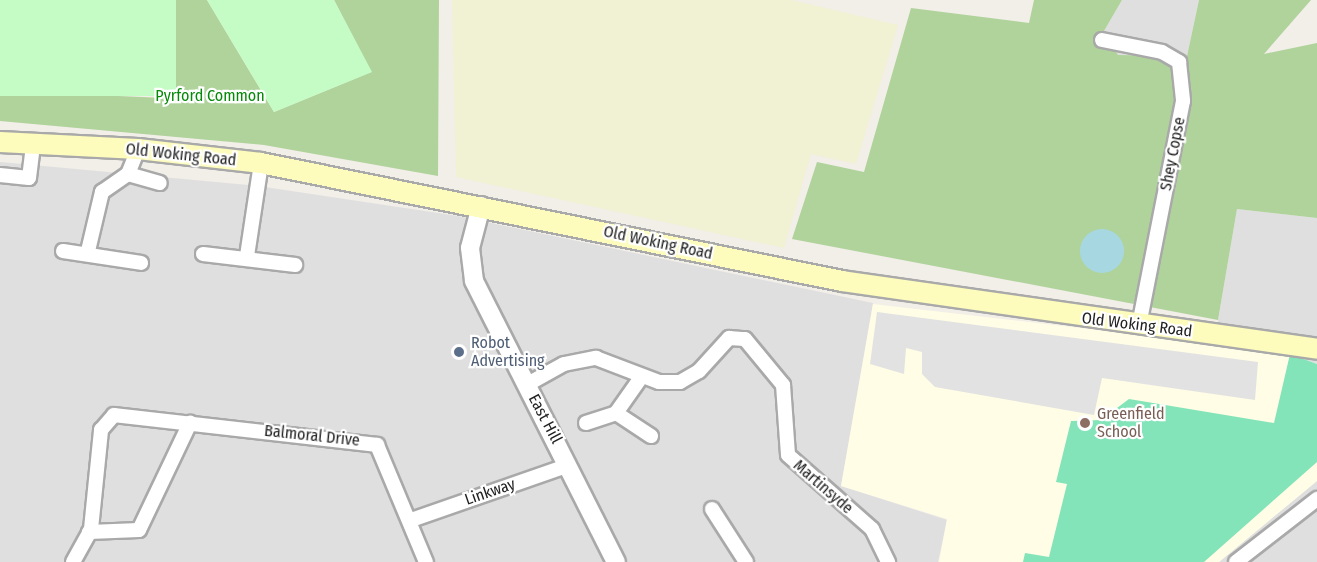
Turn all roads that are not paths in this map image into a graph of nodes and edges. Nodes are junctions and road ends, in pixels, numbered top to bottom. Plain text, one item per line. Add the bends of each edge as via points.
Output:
1 (1102, 40) dead end
2 (0, 142) edge
3 (33, 144) junction
4 (138, 149) junction
5 (261, 163) junction
6 (128, 174) junction
7 (0, 175) edge
8 (160, 183) dead end
9 (481, 206) junction
10 (63, 251) dead end
11 (88, 251) junction
12 (203, 254) dead end
13 (247, 256) junction
14 (141, 262) dead end
15 (295, 265) dead end
16 (1139, 326) junction
17 (1317, 349) edge
18 (642, 376) junction
19 (526, 385) junction
20 (616, 413) junction
21 (190, 423) junction
22 (586, 423) dead end
23 (651, 436) dead end
24 (569, 465) junction
25 (1317, 499) edge
26 (712, 508) dead end
27 (411, 520) junction
28 (89, 532) junction
29 (73, 562) edge
30 (426, 562) edge
31 (616, 562) edge
32 (746, 562) edge
33 (888, 562) edge
34 (1236, 562) edge

1 - 16 street, Shey Copse via 1162,52 1179,62 1183,101
2 - 3 main road, Old Woking Road
3 - 4 main road, Old Woking Road
3 - 7 street via 29,178
4 - 5 main road, Old Woking Road
4 - 6 street
5 - 9 main road, Old Woking Road
5 - 13 street
6 - 8 street
6 - 11 street via 102,192
9 - 16 main road, Old Woking Road via 842,281
9 - 19 street, East Hill via 470,248 474,281
10 - 11 street
11 - 14 street
12 - 13 street
13 - 15 street
16 - 17 main road, Old Woking Road
18 - 19 street, Martinsyde via 596,358 564,364
18 - 20 street
18 - 33 street, Martinsyde via 680,382 699,371 729,338 736,336 752,345 783,385 788,454 872,529
19 - 24 street, East Hill
20 - 22 street
20 - 23 street
21 - 27 street, Balmoral Drive via 377,445
21 - 28 street via 139,530
21 - 28 street, Balmoral Drive via 105,419
24 - 27 street, Linkway
24 - 31 street, East Hill
25 - 34 street
26 - 32 street
27 - 30 street, Balmoral Drive
28 - 29 street, Balmoral Drive

